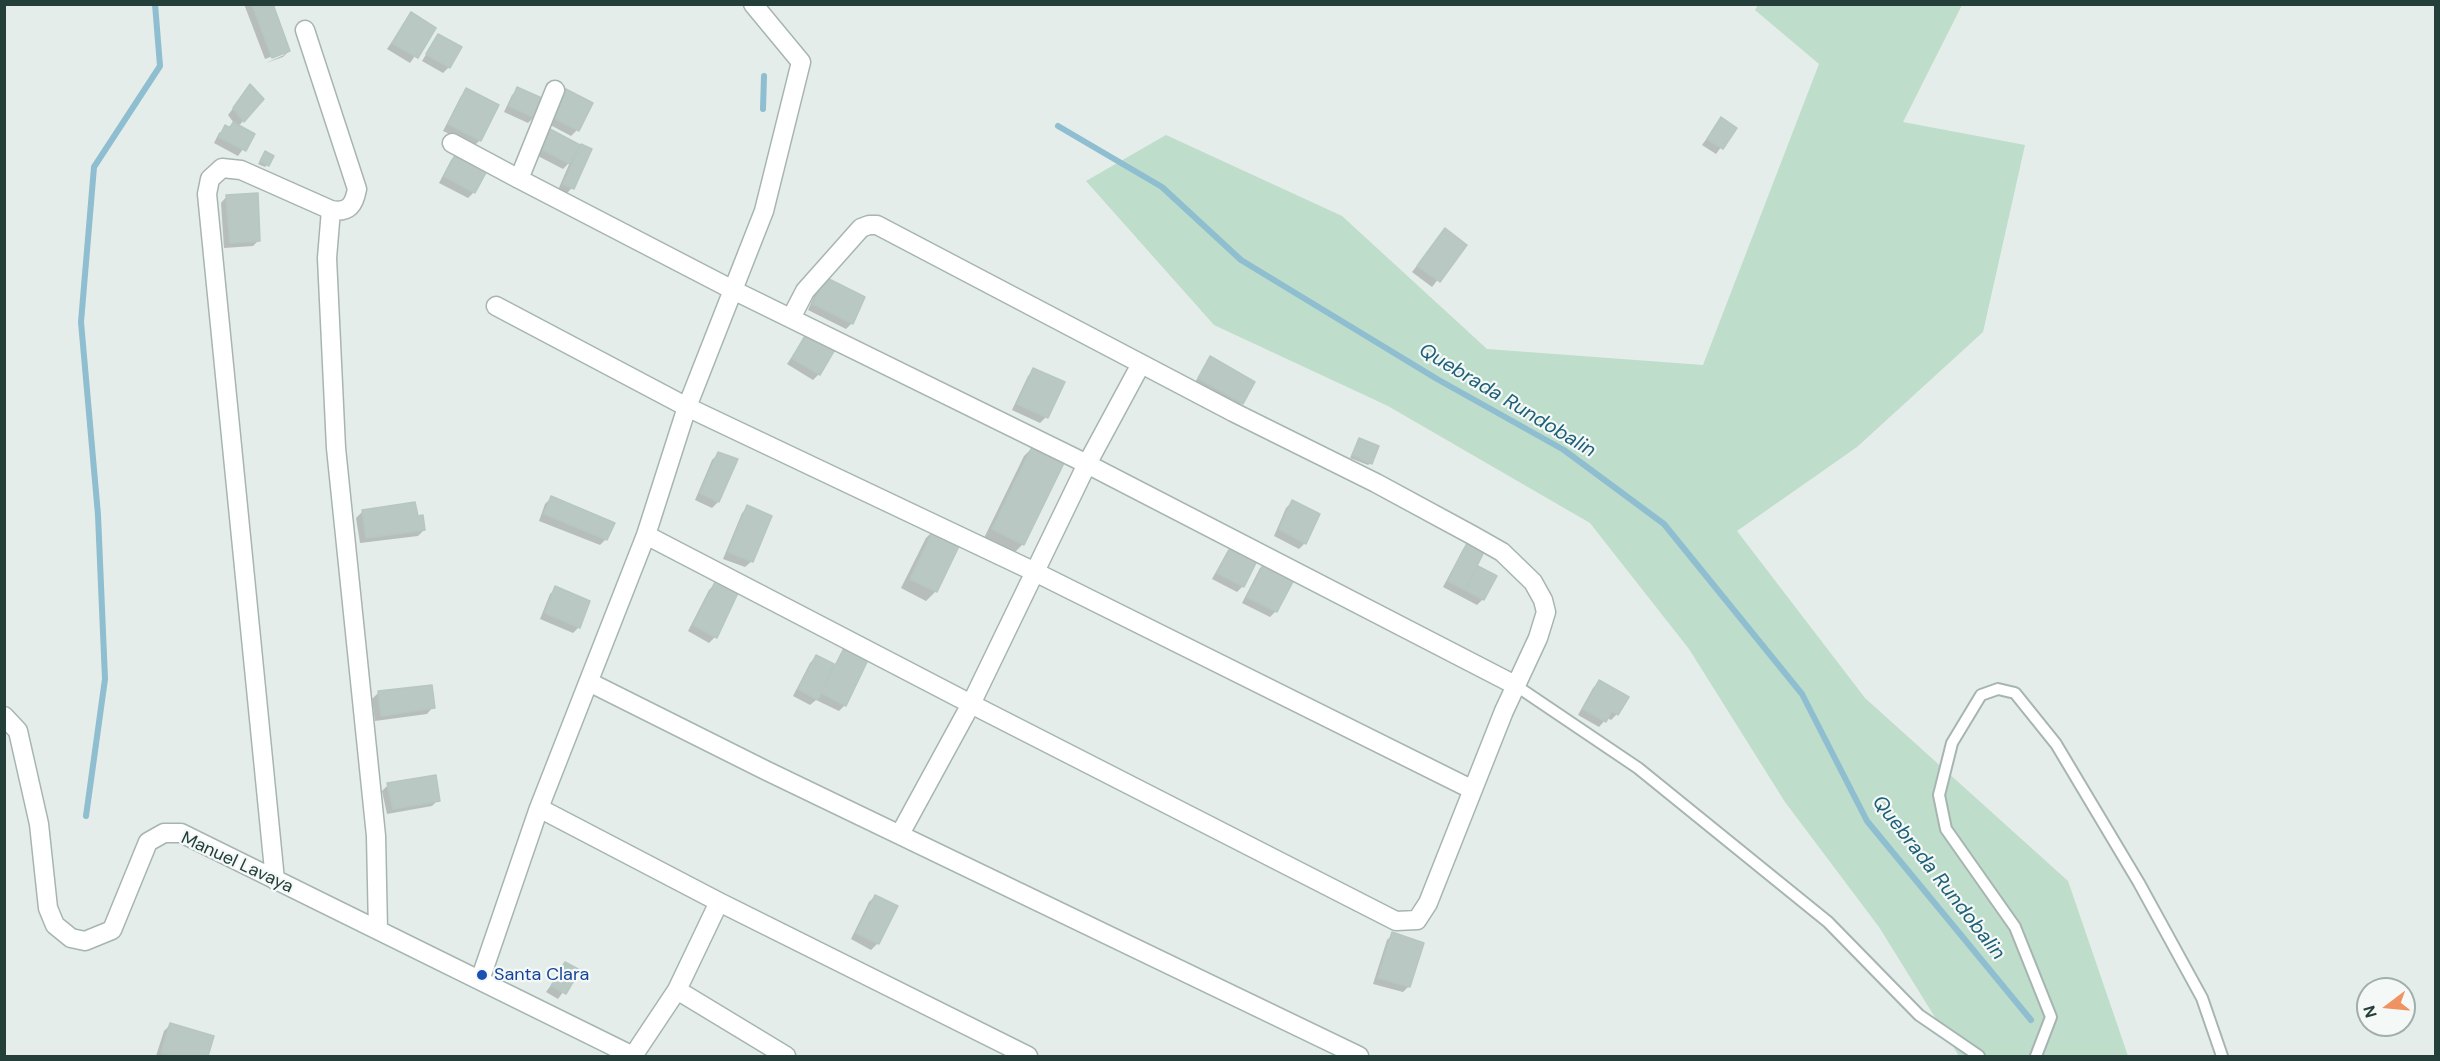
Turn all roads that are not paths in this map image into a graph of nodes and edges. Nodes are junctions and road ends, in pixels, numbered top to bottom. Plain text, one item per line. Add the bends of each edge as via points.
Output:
1 (753, 4) edge
2 (305, 30) dead end
3 (555, 90) dead end
4 (452, 143) dead end
5 (519, 179) junction
6 (332, 210) junction
7 (733, 290) junction
8 (496, 306) dead end
9 (791, 318) junction
10 (1141, 364) junction
11 (687, 407) junction
12 (1087, 464) junction
13 (646, 535) junction
14 (1035, 572) junction
15 (589, 682) junction
16 (1515, 685) junction
17 (971, 705) junction
18 (4, 716) edge
19 (1471, 789) junction
20 (539, 808) junction
21 (900, 834) junction
22 (274, 880) junction
23 (719, 902) junction
24 (378, 930) junction
25 (480, 980) junction
26 (677, 990) junction
27 (633, 1056) edge
28 (786, 1056) edge
29 (1028, 1056) edge
30 (1359, 1056) edge
31 (1979, 1056) edge
32 (2036, 1056) edge
33 (2222, 1056) edge

1 - 7 street via 801,62 764,211
2 - 6 street via 357,189 354,203 348,209
3 - 5 street
4 - 5 street
5 - 7 street
6 - 22 street via 241,170 222,168 210,179 208,206
6 - 24 street via 327,258 336,448 375,836
7 - 9 street
7 - 11 street
8 - 11 street
9 - 10 street via 806,291 861,228 877,225
9 - 12 street
10 - 12 street
10 - 16 street via 1502,552 1533,582 1546,612
11 - 13 street
11 - 14 street
12 - 14 street
12 - 16 street
13 - 15 street
13 - 17 street
14 - 17 street
14 - 19 street
15 - 20 street
15 - 21 street
16 - 19 street
16 - 31 lane via 1638,768 1828,922 1919,1015
17 - 19 street via 1396,921 1417,920 1428,903
17 - 21 street
18 - 22 street, Manuel Lavaya via 18,731 21,742 39,824 48,908 56,925 71,938 86,941 112,930 148,842 164,833 180,833
20 - 23 street
20 - 25 street
21 - 30 street
22 - 24 street, Manuel Lavaya
23 - 26 street
23 - 29 street
24 - 25 street, Manuel Lavaya
25 - 27 street, Manuel Lavaya
26 - 27 street
26 - 28 street
32 - 33 lane via 2051,1017 2015,927 1946,829 1939,795 1952,743 1981,695 1998,689 2015,693 2056,744 2202,998

